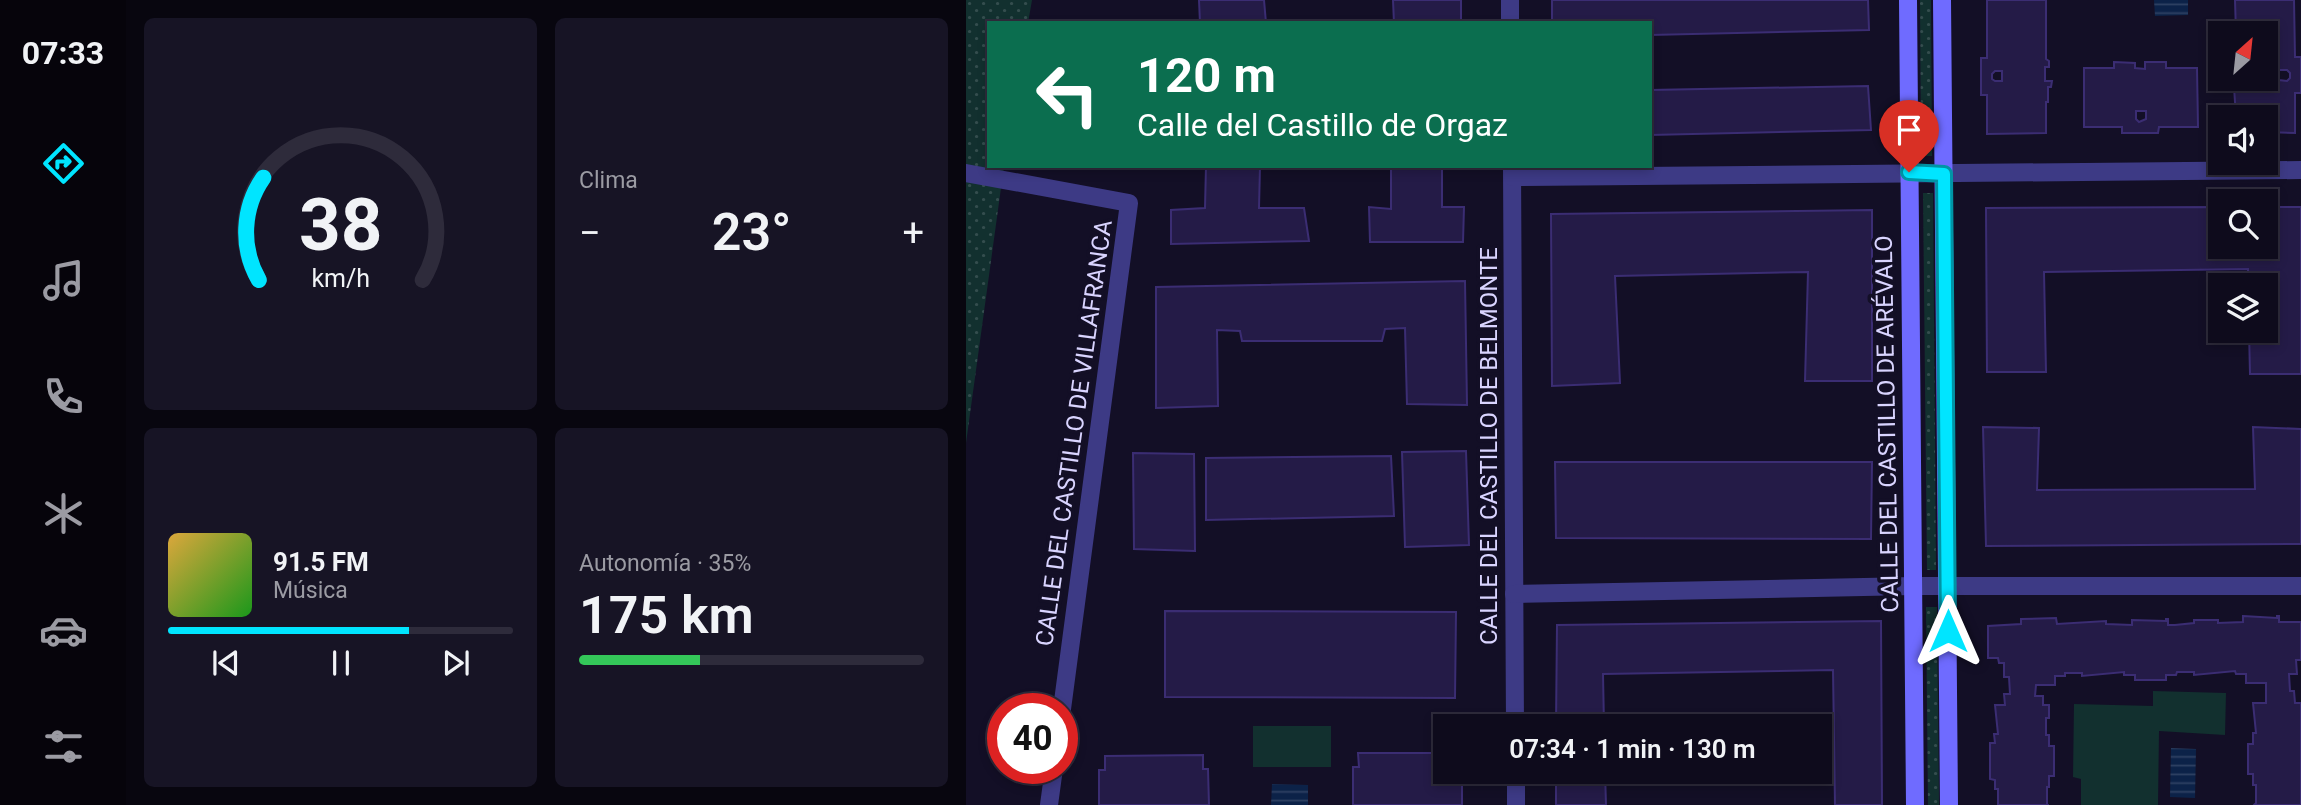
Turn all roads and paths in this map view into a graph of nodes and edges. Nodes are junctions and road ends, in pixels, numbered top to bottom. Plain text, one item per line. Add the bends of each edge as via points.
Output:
1 (1510, 0) edge
2 (1908, 0) edge
3 (1942, 0) edge
4 (1510, 21) edge
5 (2301, 170) edge
6 (1513, 171) edge
7 (1909, 172) junction
8 (966, 173) edge
9 (1944, 174) junction
10 (1913, 586) junction
11 (2301, 586) edge
12 (1947, 587) junction
13 (1514, 594) junction
14 (1064, 693) edge
15 (1516, 714) edge
16 (1052, 784) edge
17 (1516, 784) edge
18 (1049, 805) edge
19 (1516, 805) edge
20 (1915, 805) edge
21 (1949, 805) edge

1 - 4 street
2 - 7 street, CALLE DEL CASTILLO DE ARÉVALO
3 - 9 street
5 - 9 street
6 - 7 street
6 - 13 street, CALLE DEL CASTILLO DE BELMONTE
7 - 9 street
7 - 10 street, CALLE DEL CASTILLO DE ARÉVALO
8 - 14 street, CALLE DEL CASTILLO DE VILLAFRANCA via 1129,202
9 - 12 street
10 - 12 street
10 - 13 street
10 - 20 street, CALLE DEL CASTILLO DE ARÉVALO
11 - 12 street
12 - 21 street
13 - 15 street, CALLE DEL CASTILLO DE BELMONTE
16 - 18 street
17 - 19 street

